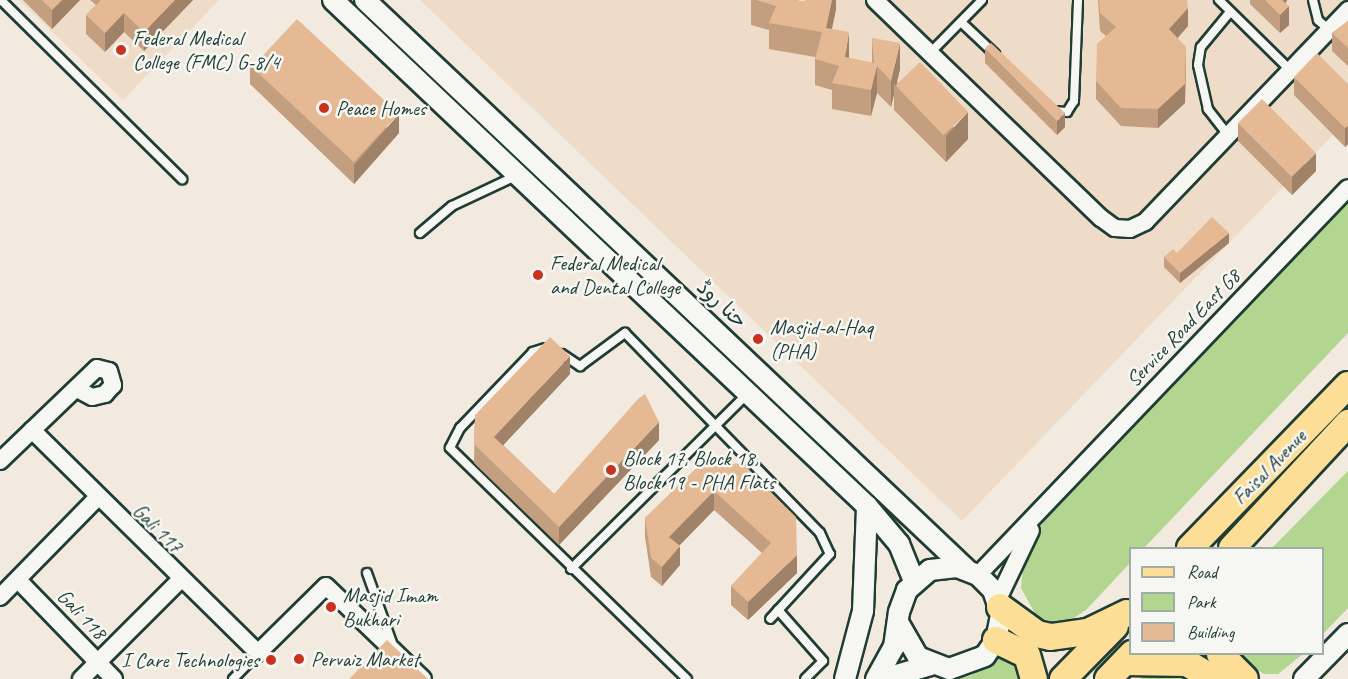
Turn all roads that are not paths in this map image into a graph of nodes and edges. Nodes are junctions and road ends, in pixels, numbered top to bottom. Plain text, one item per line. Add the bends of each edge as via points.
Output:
1 (1, 0) edge
2 (333, 0) edge
3 (365, 0) edge
4 (875, 0) edge
5 (982, 0) edge
6 (1078, 0) edge
7 (1219, 0) edge
8 (1313, 0) edge
9 (1348, 10) edge
10 (1230, 12) junction
11 (961, 21) junction
12 (1329, 30) junction
13 (930, 53) junction
14 (1003, 62) edge
15 (1290, 70) junction
16 (1045, 102) edge
17 (1228, 135) junction
18 (518, 175) junction
19 (182, 179) dead end
20 (562, 186) junction
21 (1348, 188) edge
22 (546, 202) junction
23 (420, 232) dead end
24 (1348, 385) edge
25 (77, 389) dead end
26 (748, 393) junction
27 (1348, 423) edge
28 (714, 428) junction
29 (32, 430) junction
30 (0, 461) edge
31 (96, 499) junction
32 (1051, 499) junction
33 (867, 506) junction
34 (1192, 547) edge
35 (1234, 547) edge
36 (571, 569) junction
37 (972, 572) junction
38 (367, 573) dead end
39 (18, 580) junction
40 (180, 580) junction
41 (914, 581) junction
42 (0, 597) edge
43 (999, 603) junction
44 (778, 610) junction
45 (1129, 612) edge
46 (770, 619) dead end
47 (899, 624) junction
48 (1348, 634) edge
49 (996, 640) junction
50 (258, 653) junction
51 (396, 653) junction
52 (1221, 655) edge
53 (98, 663) junction
54 (931, 665) junction
55 (1122, 665) edge
56 (81, 679) edge
57 (114, 679) edge
58 (233, 679) edge
59 (423, 679) edge
60 (687, 679) edge
61 (805, 679) edge
62 (845, 679) edge
63 (876, 679) edge
64 (883, 679) edge
65 (1034, 679) edge
66 (1063, 679) edge
67 (1214, 679) edge
68 (1245, 679) edge
69 (1304, 679) edge

1 - 19 lane
2 - 18 street
3 - 20 street, حنا روڈ
4 - 13 street
5 - 11 lane
6 - 16 lane via 1074,101 1062,113
7 - 10 lane
8 - 12 lane via 1318,20
9 - 12 street
10 - 15 lane
10 - 17 lane via 1201,47 1198,65 1208,109
11 - 13 lane
11 - 14 lane
12 - 15 street
13 - 17 street via 1115,228 1145,222
15 - 17 street
18 - 22 street
18 - 23 lane via 452,206
20 - 22 street
20 - 37 street, حنا روڈ
21 - 32 street, Service Road East G8
22 - 26 street
24 - 34 main road, Faisal Avenue
25 - 29 street via 92,397 105,394 112,385 109,371 97,368
26 - 28 lane
26 - 33 street
27 - 35 main road, Faisal Avenue
28 - 36 lane
28 - 36 lane via 625,333 580,366 548,346 532,352 460,428 450,448
28 - 44 lane via 828,544 830,554
29 - 30 street
29 - 31 street, Gali 117
31 - 39 street
31 - 40 street, Gali 117
32 - 37 street, Service Road East G8
32 - 43 street, Service Road East G8 via 1020,548
33 - 41 street via 899,544
33 - 62 street via 863,611
36 - 60 lane
37 - 41 street via 939,567
37 - 43 street
38 - 51 lane
39 - 42 street
39 - 53 street, Gali 118
40 - 50 street, Gali 117
40 - 53 street
41 - 47 street via 902,600
43 - 45 main road via 1037,634 1052,637 1088,632
43 - 49 street
44 - 46 lane
44 - 61 lane via 823,661
45 - 66 main road
47 - 54 street via 907,646
47 - 63 street via 894,647
48 - 69 street
49 - 54 street via 968,666
49 - 65 main road via 1027,655
50 - 51 street via 326,586
50 - 58 lane
51 - 59 street
52 - 68 main road
53 - 56 street
53 - 57 street, Gali 118
54 - 64 street
55 - 67 main road via 1186,663

